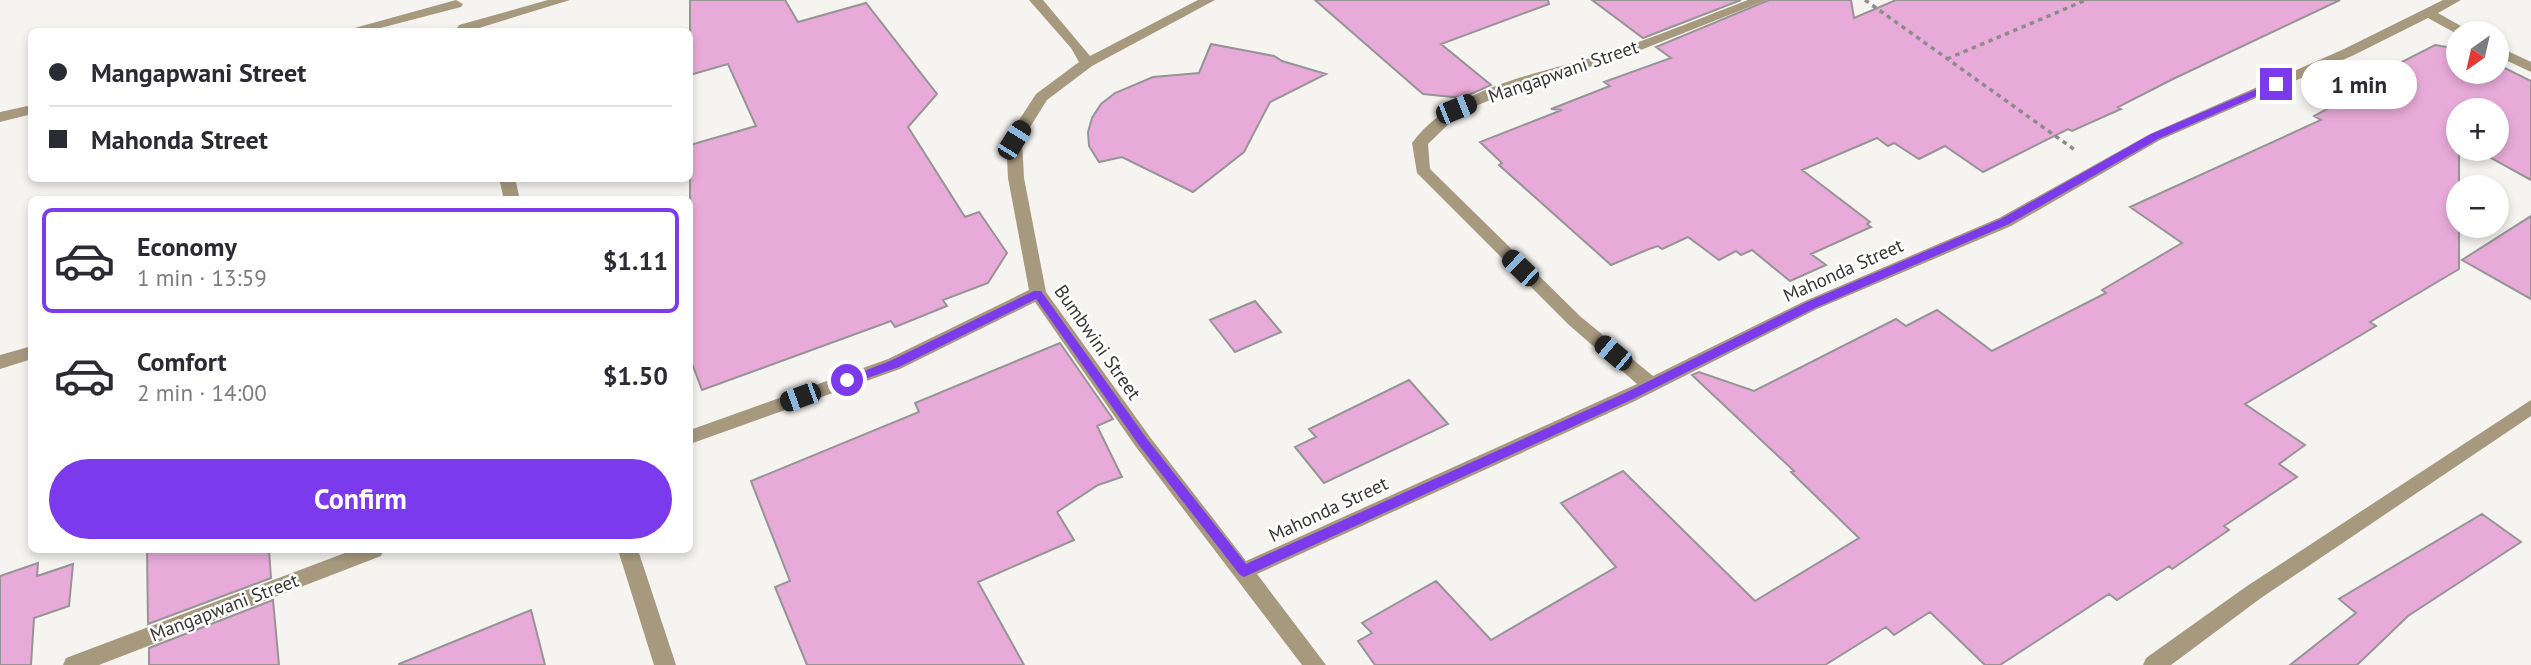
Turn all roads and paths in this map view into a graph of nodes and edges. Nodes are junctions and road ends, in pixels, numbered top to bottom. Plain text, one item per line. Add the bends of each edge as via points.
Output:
1 (563, 0) edge
2 (1036, 0) edge
3 (1208, 0) edge
4 (1760, 0) edge
5 (1865, 0) edge
6 (2086, 0) edge
7 (2454, 0) edge
8 (455, 2) edge
9 (2428, 13) junction
10 (2446, 22) edge
11 (361, 28) edge
12 (463, 28) edge
13 (471, 28) edge
14 (2510, 57) edge
15 (1946, 60) junction
16 (1087, 63) junction
17 (2531, 68) edge
18 (28, 110) edge
19 (0, 117) edge
20 (2101, 167) junction
21 (1038, 293) junction
22 (28, 353) edge
23 (0, 362) edge
24 (1651, 385) junction
25 (2531, 407) edge
26 (693, 437) edge
27 (366, 553) edge
28 (629, 553) edge
29 (1244, 571) junction
30 (74, 665) edge
31 (665, 665) edge
32 (1315, 665) edge
33 (2154, 665) edge

1 - 13 street
2 - 16 street
3 - 16 street, Bumbwini Street
4 - 24 street, Mangapwani Street via 1456,109 1420,143 1422,170 1575,321
5 - 15 path
6 - 15 path
7 - 9 street, Mahonda Street
8 - 11 street
8 - 12 street
9 - 10 street
9 - 20 street, Mahonda Street via 2155,136
14 - 17 street
15 - 20 path
16 - 21 street, Bumbwini Street via 1041,97 1014,140 1016,178
18 - 19 street
20 - 24 street, Mahonda Street via 2005,222 1811,305
21 - 26 street via 894,364
21 - 29 street, Bumbwini Street via 1143,442
22 - 23 street
24 - 29 street, Mahonda Street
25 - 33 street via 2254,592
27 - 30 street, Mangapwani Street
28 - 31 street
29 - 32 street, Bumbwini Street

